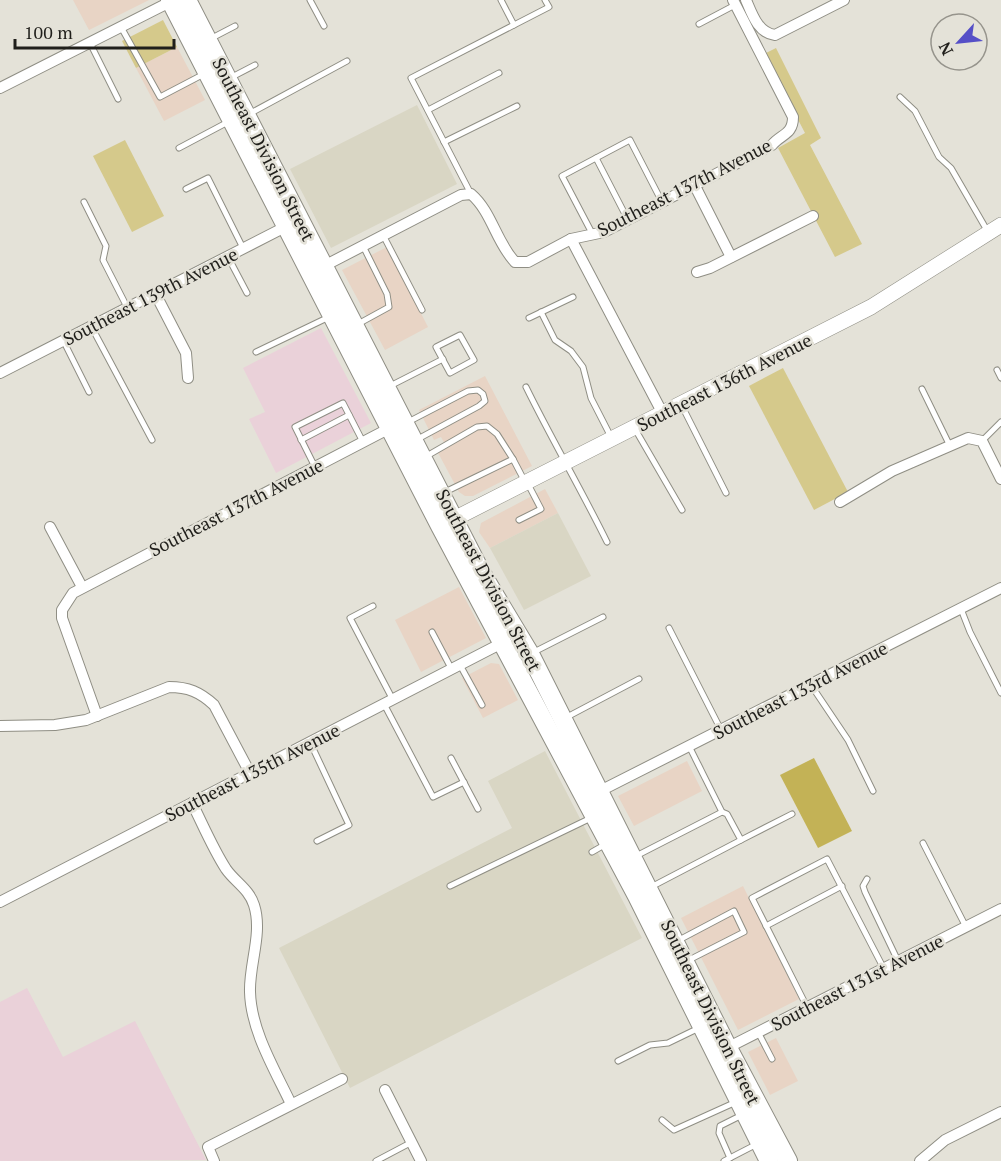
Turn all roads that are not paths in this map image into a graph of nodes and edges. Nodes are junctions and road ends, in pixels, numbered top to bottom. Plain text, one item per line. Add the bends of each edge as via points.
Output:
1 (310, 0) edge
2 (501, 0) edge
3 (545, 0) edge
4 (844, 0) edge
5 (176, 1) edge
6 (738, 1) edge
7 (826, 4) edge
8 (699, 24) dead end
9 (514, 25) junction
10 (235, 26) dead end
11 (324, 26) dead end
12 (121, 27) junction
13 (208, 40) junction
14 (90, 43) junction
15 (347, 61) dead end
16 (255, 65) dead end
17 (208, 72) junction
18 (499, 73) dead end
19 (228, 78) junction
20 (0, 88) edge
21 (900, 97) dead end
22 (118, 99) dead end
23 (517, 106) dead end
24 (428, 110) junction
25 (240, 117) junction
26 (444, 142) junction
27 (179, 148) dead end
28 (596, 158) junction
29 (694, 186) junction
30 (186, 189) dead end
31 (471, 194) junction
32 (84, 202) dead end
33 (662, 202) junction
34 (813, 216) dead end
35 (628, 220) junction
36 (294, 222) junction
37 (995, 229) edge
38 (383, 235) junction
39 (593, 235) junction
40 (570, 239) junction
41 (363, 245) junction
42 (243, 248) junction
43 (227, 256) junction
44 (731, 257) junction
45 (324, 266) junction
46 (697, 272) dead end
47 (155, 293) junction
48 (247, 293) dead end
49 (573, 297) dead end
50 (127, 307) junction
51 (422, 310) dead end
52 (541, 312) junction
53 (333, 315) junction
54 (529, 318) dead end
55 (91, 326) junction
56 (354, 326) junction
57 (63, 340) junction
58 (256, 352) dead end
59 (443, 359) junction
60 (997, 370) dead end
61 (0, 373) edge
62 (188, 378) dead end
63 (1001, 378) edge
64 (526, 387) dead end
65 (386, 388) junction
66 (922, 389) dead end
67 (89, 392) dead end
68 (681, 404) junction
69 (663, 414) junction
70 (349, 415) junction
71 (1001, 422) edge
72 (397, 426) junction
73 (634, 428) junction
74 (612, 439) junction
75 (152, 440) dead end
76 (301, 440) junction
77 (414, 441) junction
78 (982, 441) junction
79 (363, 442) junction
80 (950, 446) junction
81 (423, 458) junction
82 (513, 459) junction
83 (567, 462) junction
84 (315, 466) junction
85 (1001, 479) edge
86 (526, 482) junction
87 (726, 493) dead end
88 (442, 494) junction
89 (840, 502) dead end
90 (682, 510) dead end
91 (519, 520) dead end
92 (447, 522) junction
93 (50, 527) dead end
94 (608, 542) dead end
95 (82, 587) junction
96 (1001, 588) edge
97 (373, 606) dead end
98 (961, 609) junction
99 (603, 617) dead end
100 (669, 628) dead end
101 (432, 632) dead end
102 (504, 642) junction
103 (530, 654) junction
104 (455, 666) junction
105 (639, 679) dead end
106 (811, 685) junction
107 (1001, 693) edge
108 (389, 702) junction
109 (482, 705) dead end
110 (97, 716) junction
111 (563, 719) junction
112 (0, 726) edge
113 (722, 730) junction
114 (310, 742) junction
115 (689, 746) junction
116 (451, 758) dead end
117 (250, 773) junction
118 (464, 782) junction
119 (873, 791) dead end
120 (598, 792) junction
121 (192, 803) junction
122 (478, 809) dead end
123 (722, 812) junction
124 (600, 814) junction
125 (792, 814) dead end
126 (741, 840) junction
127 (317, 841) dead end
128 (923, 843) dead end
129 (607, 844) junction
130 (632, 858) junction
131 (867, 879) dead end
132 (450, 886) dead end
133 (842, 886) junction
134 (648, 888) junction
135 (0, 902) edge
136 (1001, 909) edge
137 (766, 926) junction
138 (966, 927) junction
139 (676, 942) junction
140 (898, 961) junction
141 (686, 962) junction
142 (884, 969) junction
143 (807, 1007) junction
144 (700, 1027) junction
145 (758, 1032) junction
146 (721, 1051) junction
147 (772, 1059) dead end
148 (618, 1061) dead end
149 (342, 1079) dead end
150 (386, 1090) dead end
151 (291, 1104) junction
152 (741, 1107) junction
153 (1001, 1112) edge
154 (663, 1120) dead end
155 (412, 1142) junction
156 (759, 1143) junction
157 (727, 1160) edge
158 (214, 1161) edge
159 (376, 1161) edge
160 (421, 1161) edge
161 (769, 1161) edge
162 (788, 1161) edge
163 (920, 1161) edge

1 - 11 lane
2 - 9 lane
3 - 9 lane via 549,8
4 - 7 street
5 - 12 street
5 - 13 main road, Southeast Division Street via 202,38
5 - 17 main road, Southeast Division Street
6 - 7 street via 767,34 775,35
6 - 8 lane
6 - 29 street, Southeast 137th Avenue via 793,117 793,126 772,145
9 - 24 lane via 411,78
10 - 13 lane
12 - 14 street
12 - 17 lane via 160,98
13 - 19 main road, Southeast Division Street
14 - 20 street
14 - 22 lane
15 - 25 lane
16 - 19 lane
17 - 25 main road, Southeast Division Street
18 - 24 lane
19 - 25 main road, Southeast Division Street
21 - 37 lane via 915,111 939,157
23 - 26 lane
24 - 26 lane
25 - 27 lane
25 - 36 main road, Southeast Division Street
26 - 31 lane
28 - 33 lane via 630,140
28 - 35 lane
28 - 39 lane via 562,176
29 - 33 street, Southeast 137th Avenue
29 - 44 street
30 - 42 lane via 208,178
31 - 38 street via 461,195
31 - 40 street, Southeast 137th Avenue via 515,262 528,262
32 - 50 lane via 106,246 103,260
33 - 35 street, Southeast 137th Avenue
34 - 44 street
35 - 39 street, Southeast 137th Avenue
36 - 42 street, Southeast 139th Avenue
36 - 45 main road, Southeast Division Street
36 - 53 main road, Southeast Division Street
37 - 68 street, Southeast 136th Avenue via 884,300
38 - 41 street
38 - 51 lane
39 - 40 street, Southeast 137th Avenue
40 - 69 street
41 - 45 street
41 - 56 lane via 387,294 389,307
42 - 43 street, Southeast 139th Avenue
43 - 47 street, Southeast 139th Avenue
43 - 48 lane
44 - 46 street
45 - 56 main road, Southeast Division Street
47 - 50 street, Southeast 139th Avenue
47 - 62 street via 186,352
49 - 52 lane
50 - 55 street, Southeast 139th Avenue
52 - 54 lane
52 - 74 lane via 555,340 571,351 583,367 591,398
53 - 58 lane
53 - 72 main road, Southeast Division Street
55 - 57 street, Southeast 139th Avenue
55 - 75 lane
56 - 65 main road, Southeast Division Street
57 - 61 street, Southeast 139th Avenue
57 - 67 lane
59 - 59 lane via 450,373 474,360 460,335 436,347
59 - 65 lane
60 - 63 lane
64 - 83 lane
65 - 72 main road, Southeast Division Street
66 - 80 lane
68 - 69 street, Southeast 136th Avenue
68 - 87 lane
69 - 73 street, Southeast 136th Avenue
70 - 76 lane
70 - 76 lane via 343,403 295,427
70 - 79 lane
71 - 78 lane
72 - 77 main road, Southeast Division Street
72 - 77 lane via 468,392 478,390 483,394 485,401 479,406
72 - 79 street, Southeast 137th Avenue
72 - 92 main road, Southeast Division Street
73 - 74 street, Southeast 136th Avenue
73 - 90 lane
74 - 83 street, Southeast 136th Avenue
76 - 84 lane
77 - 81 main road, Southeast Division Street
78 - 80 street via 968,438
78 - 85 street
79 - 84 street, Southeast 137th Avenue
80 - 89 street via 892,471
81 - 82 lane via 477,427 487,426
81 - 88 main road, Southeast Division Street
82 - 86 lane
82 - 88 lane
83 - 86 street, Southeast 136th Avenue
83 - 94 lane
84 - 95 street, Southeast 137th Avenue
86 - 91 lane via 541,509
86 - 92 street, Southeast 136th Avenue
88 - 92 main road, Southeast Division Street
92 - 102 main road, Southeast Division Street
92 - 103 main road, Southeast Division Street
93 - 95 street
95 - 110 street via 67,600 62,618
96 - 98 street, Southeast 133rd Avenue
97 - 108 lane via 350,618
98 - 106 street, Southeast 133rd Avenue
98 - 107 lane
99 - 103 lane
100 - 113 lane
101 - 104 lane
102 - 103 main road via 512,642
102 - 104 street, Southeast 135th Avenue
102 - 124 main road, Southeast Division Street
103 - 111 main road, Southeast Division Street
104 - 108 street, Southeast 135th Avenue
104 - 109 lane
105 - 111 lane
106 - 113 street, Southeast 133rd Avenue
106 - 119 lane via 848,740
108 - 114 street, Southeast 135th Avenue
108 - 118 lane via 434,797
110 - 112 street via 55,725
110 - 117 street via 169,687 193,690 214,705
111 - 120 main road, Southeast Division Street
113 - 115 street, Southeast 133rd Avenue
114 - 117 street, Southeast 135th Avenue
114 - 127 lane via 349,825
115 - 120 street, Southeast 133rd Avenue
115 - 123 lane
116 - 118 lane
117 - 121 street, Southeast 135th Avenue
118 - 122 lane
120 - 124 main road, Southeast Division Street
121 - 135 street, Southeast 135th Avenue
121 - 151 street via 225,867 254,905 252,1010
123 - 126 lane via 727,814
123 - 130 lane
124 - 129 main road, Southeast Division Street
124 - 132 lane
125 - 126 lane
126 - 134 lane
128 - 138 lane
129 - 130 main road, Southeast Division Street
129 - 144 main road, Southeast Division Street via 637,896
130 - 134 main road, Southeast Division Street
131 - 140 lane via 865,892
133 - 137 lane
133 - 137 lane via 827,859 761,893 752,898
133 - 142 lane
134 - 139 main road, Southeast Division Street
136 - 138 street, Southeast 131st Avenue
137 - 143 lane
138 - 140 street, Southeast 131st Avenue
139 - 141 main road, Southeast Division Street
139 - 141 lane via 734,911 744,932
140 - 142 street, Southeast 131st Avenue
141 - 146 main road, Southeast Division Street
142 - 143 street, Southeast 131st Avenue
143 - 145 street, Southeast 131st Avenue
144 - 146 main road, Southeast Division Street
144 - 148 lane
145 - 146 street, Southeast 131st Avenue
145 - 147 lane
146 - 152 main road, Southeast Division Street
146 - 162 main road, Southeast Division Street
149 - 151 street
150 - 155 street
151 - 158 street via 208,1148
152 - 154 lane via 674,1130
152 - 156 main road, Southeast Division Street
152 - 157 lane via 720,1126
153 - 163 street via 945,1140
155 - 159 lane
155 - 160 street
156 - 157 lane
156 - 161 main road, Southeast Division Street

